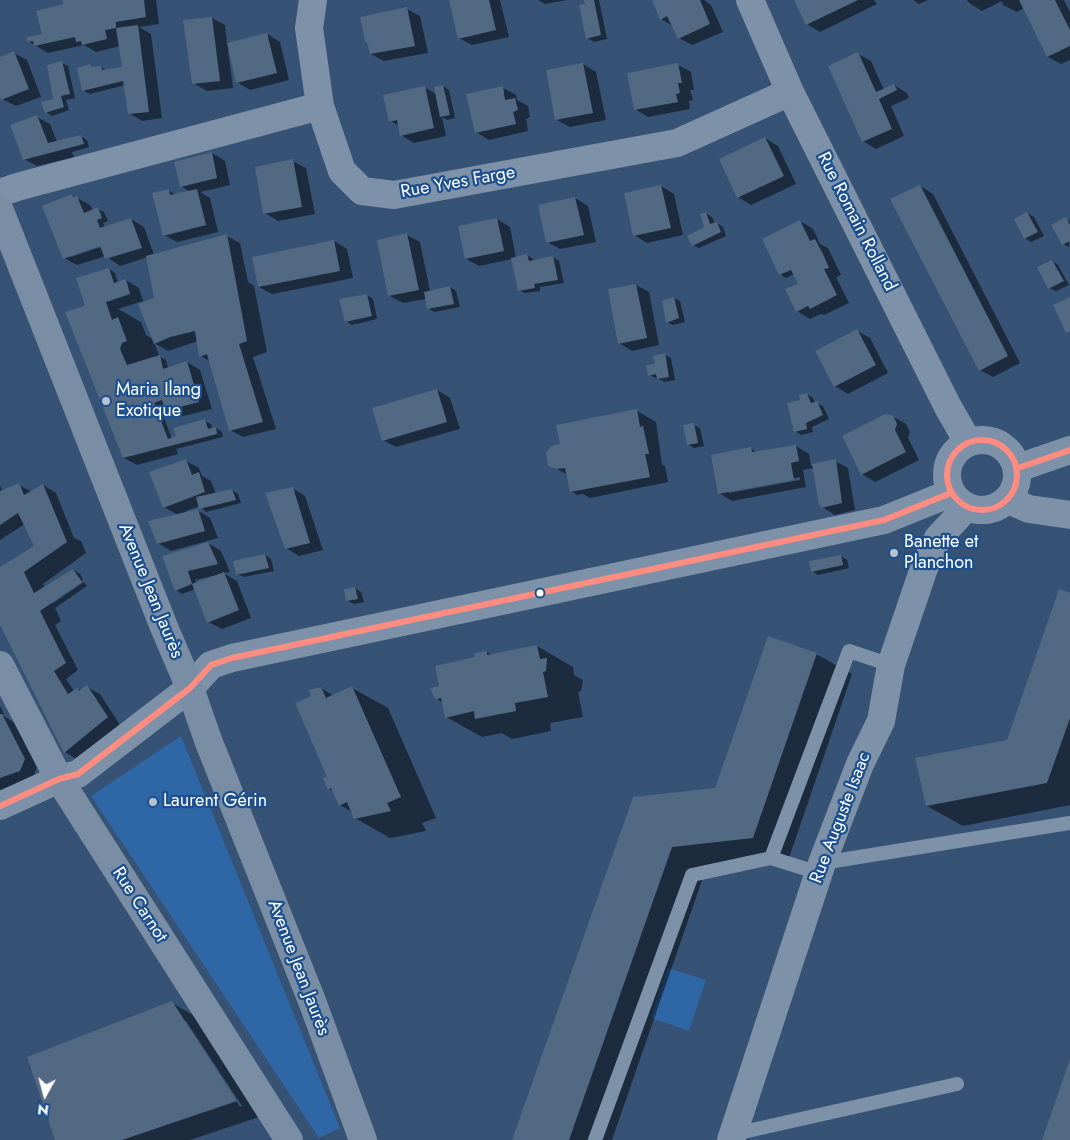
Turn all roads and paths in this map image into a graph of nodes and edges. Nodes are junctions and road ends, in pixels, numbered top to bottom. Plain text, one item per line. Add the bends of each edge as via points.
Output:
1 (313, 0) edge
2 (750, 0) edge
3 (790, 92) junction
4 (320, 106) junction
5 (0, 193) edge
6 (0, 212) edge
7 (968, 442) junction
8 (1070, 450) edge
9 (1018, 468) junction
10 (959, 500) junction
11 (1008, 500) junction
12 (1070, 515) edge
13 (894, 516) junction
14 (930, 556) junction
15 (0, 665) edge
16 (891, 665) junction
17 (190, 688) junction
18 (59, 779) junction
19 (0, 806) edge
20 (1070, 823) edge
21 (771, 858) junction
22 (821, 868) junction
23 (957, 1084) dead end
24 (733, 1137) edge
25 (289, 1140) edge
26 (364, 1140) edge
27 (595, 1140) edge

1 - 4 street, Rue Yves Farge via 309,28
2 - 3 street, Rue Romain Rolland
3 - 4 street, Rue Yves Farge via 677,143 394,195 362,192 342,172
3 - 7 street, Rue Romain Rolland
4 - 5 street
6 - 17 main road, Avenue Jean Jaurès
7 - 9 street via 989,440 1008,450
7 - 10 street via 952,455 946,474
8 - 9 street
9 - 11 street via 1018,482
10 - 11 street via 992,510
10 - 13 street
10 - 14 street, Rue Auguste Isaac
11 - 12 street via 1029,508
13 - 14 street via 913,520
13 - 17 street via 232,658 211,665
14 - 16 street, Rue Auguste Isaac
15 - 18 main road, Rue Carnot
16 - 21 lane via 849,651
16 - 22 street, Rue Auguste Isaac via 881,721 860,764
17 - 18 street via 78,774
17 - 26 main road, Avenue Jean Jaurès
18 - 19 street
18 - 25 main road, Rue Carnot
20 - 22 lane
21 - 22 lane
21 - 27 lane via 692,875
22 - 24 street, Rue Auguste Isaac
23 - 24 lane

